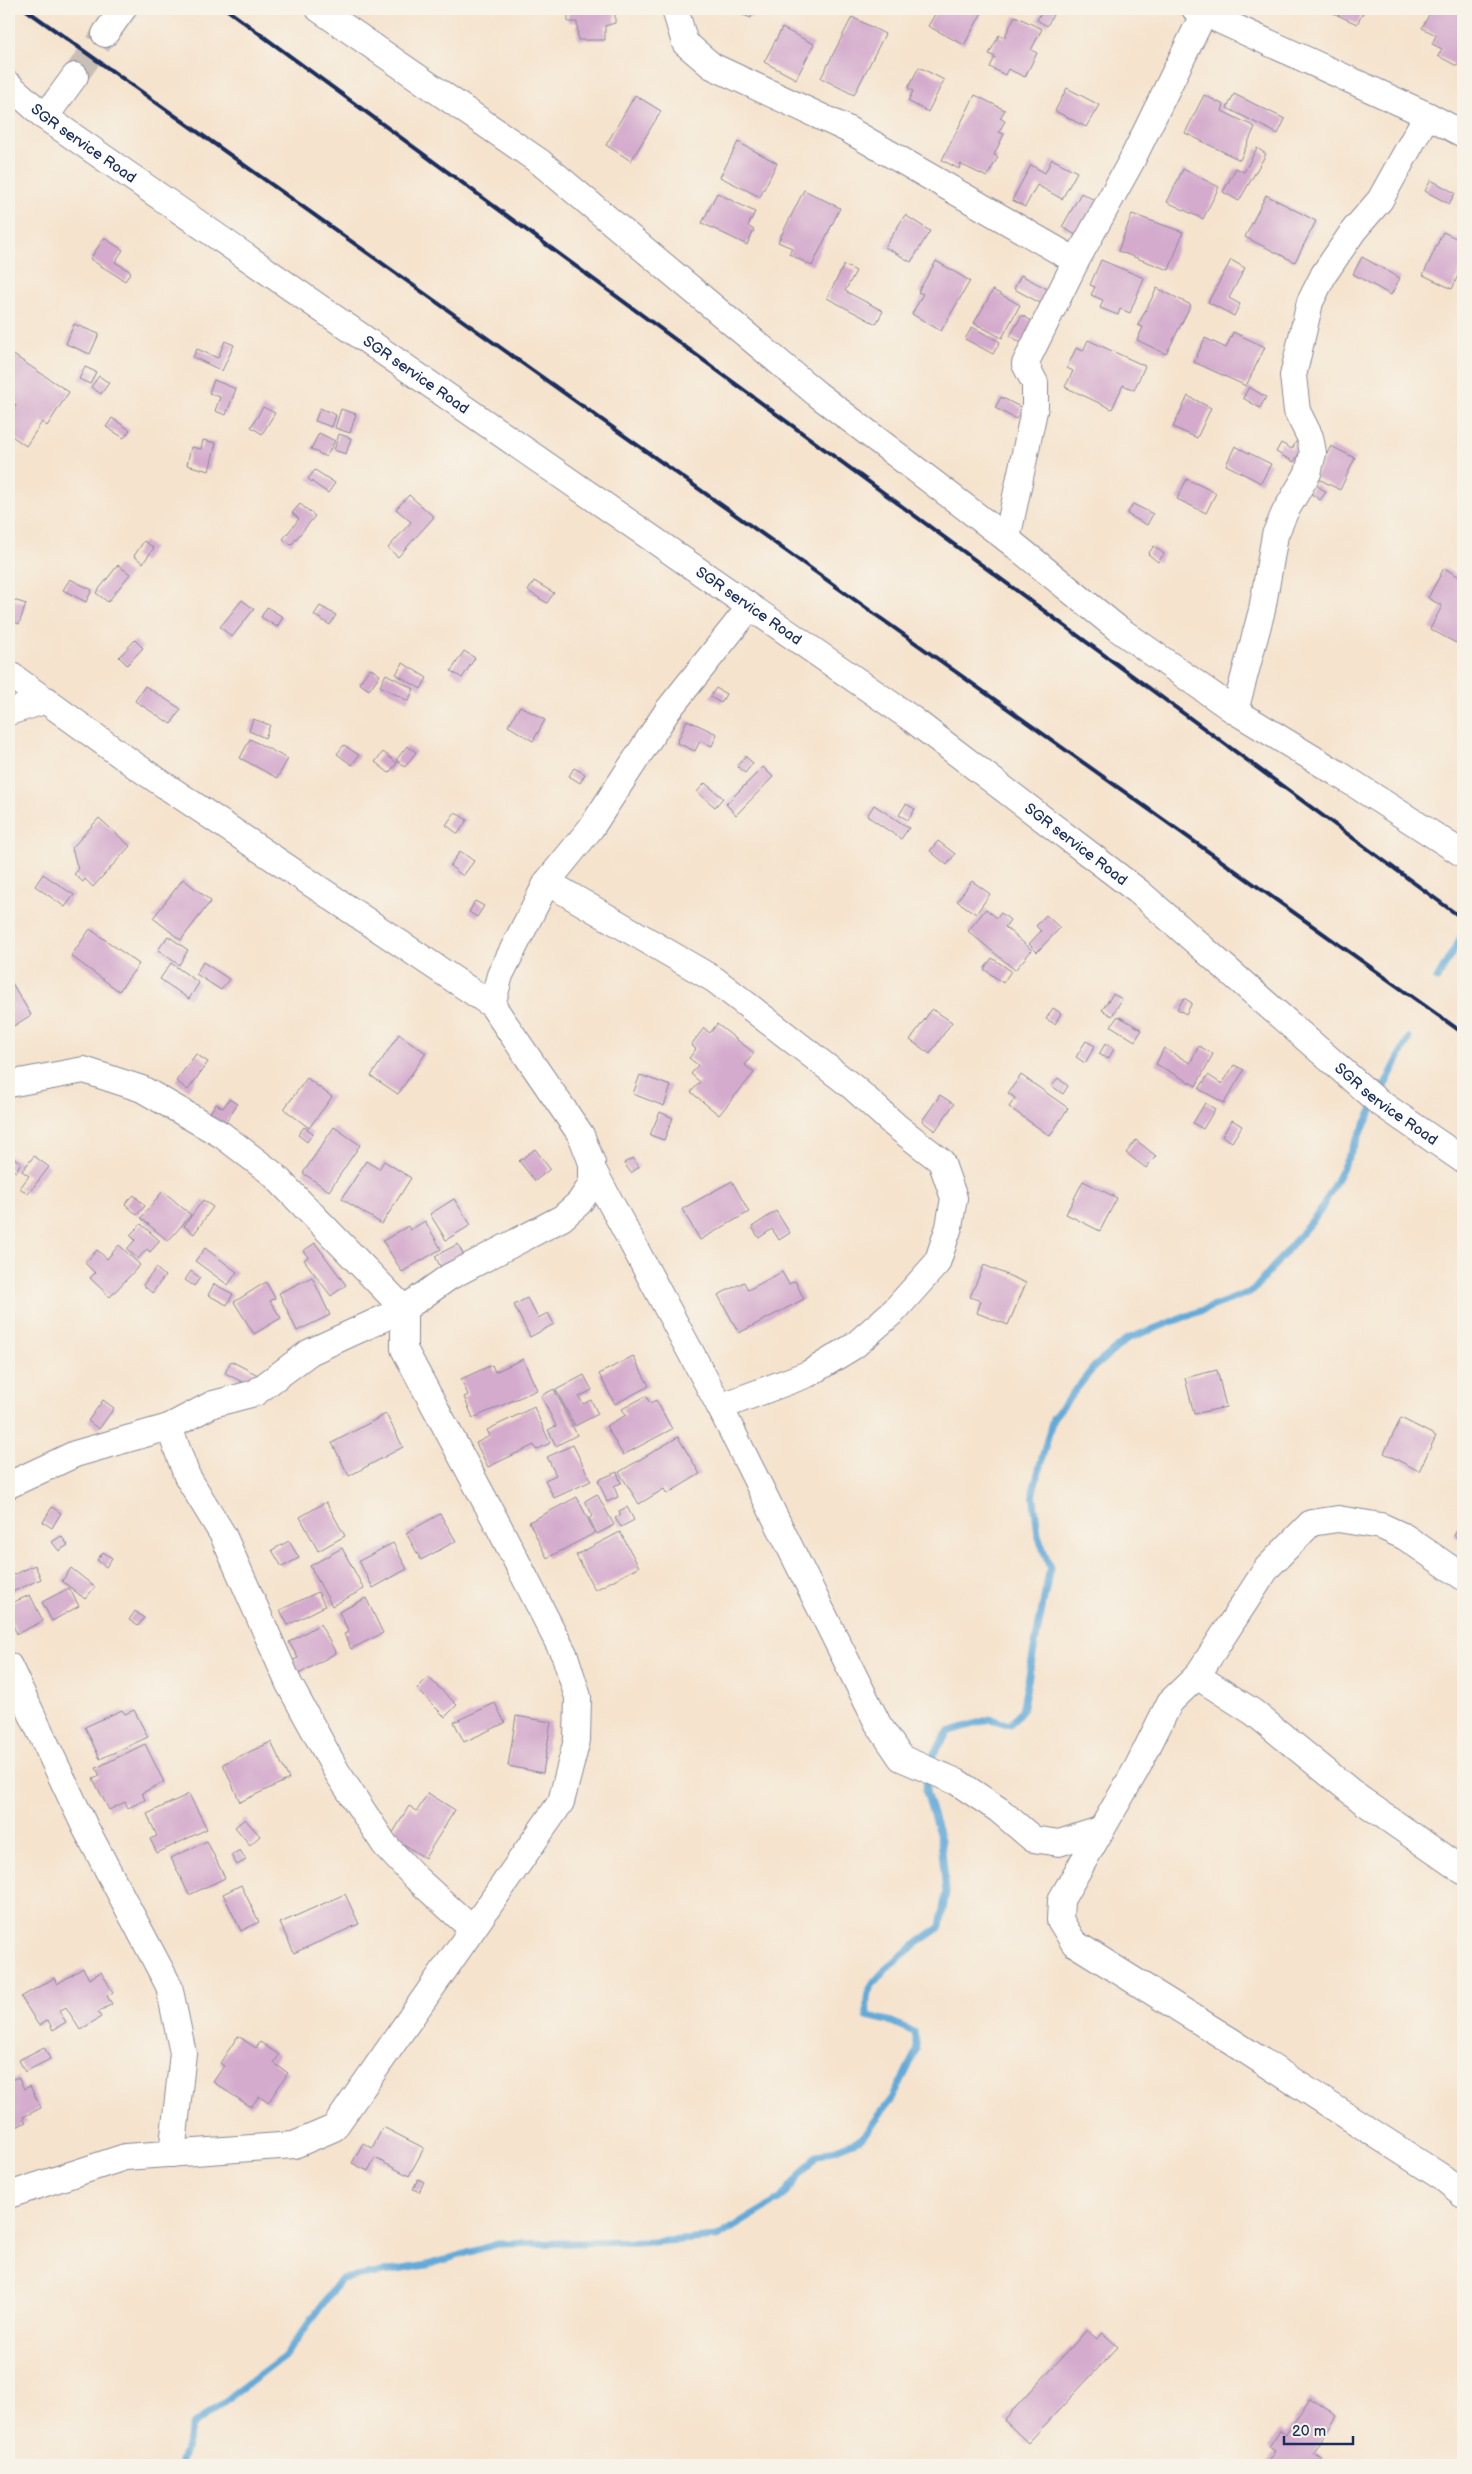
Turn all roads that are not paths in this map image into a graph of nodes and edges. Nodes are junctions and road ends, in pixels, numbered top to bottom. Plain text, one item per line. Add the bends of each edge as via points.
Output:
1 (124, 9) edge
2 (319, 9) edge
3 (674, 9) edge
4 (1202, 10) edge
5 (105, 34) tunnel mouth
6 (75, 76) tunnel mouth
7 (9, 85) edge
8 (1427, 114) junction
9 (44, 117) junction
10 (1463, 134) edge
11 (1076, 261) junction
12 (1007, 539) junction
13 (750, 607) junction
14 (9, 674) edge
15 (47, 700) junction
16 (1235, 711) junction
17 (9, 712) edge
18 (1463, 854) edge
19 (548, 882) junction
20 (492, 1006) junction
21 (9, 1084) edge
22 (1463, 1160) edge
23 (592, 1168) junction
24 (404, 1309) junction
25 (720, 1407) junction
26 (169, 1427) junction
27 (9, 1485) edge
28 (1463, 1577) edge
29 (9, 1666) edge
30 (1197, 1676) junction
31 (1099, 1830) junction
32 (1463, 1872) edge
33 (472, 1928) junction
34 (172, 2154) junction
35 (1463, 2194) edge
36 (9, 2195) edge

1 - 5 street
2 - 12 street via 540,162 817,394
3 - 11 street via 685,43 712,66 848,129
4 - 8 street
4 - 11 street via 1131,162
6 - 9 street
7 - 9 street, SGR service Road
8 - 10 street
8 - 16 street via 1380,200 1354,230 1324,274 1310,302 1293,376 1297,411 1310,437 1313,453 1308,473 1275,535 1262,610
9 - 13 street, SGR service Road
11 - 12 street via 1025,364 1034,383 1035,406
12 - 16 street via 1117,628
13 - 19 street via 668,710 591,828
13 - 22 street, SGR service Road via 912,719 1139,892 1376,1100
14 - 15 street
15 - 17 street
15 - 20 street via 136,766
16 - 18 street
19 - 20 street via 500,975
19 - 25 street via 715,980 839,1076 940,1161 954,1198 949,1227 937,1263 888,1316 854,1346 808,1374
20 - 23 street via 581,1135
21 - 24 street via 84,1070 142,1089 222,1135 273,1174
23 - 24 street via 592,1184 579,1203 562,1218 449,1277
23 - 25 street
24 - 26 street via 310,1352 255,1393 213,1404
24 - 33 street via 404,1349 565,1656 578,1697 577,1740 561,1802
25 - 31 street via 878,1724 901,1758 956,1782 999,1810 1033,1839 1059,1843
26 - 27 street via 75,1454
26 - 33 street via 187,1476 223,1535 289,1684 337,1772 385,1845
28 - 30 street via 1405,1537 1382,1526 1338,1518 1311,1523 1267,1568
29 - 34 street via 85,1828 169,1986 183,2053
30 - 31 street via 1170,1702
30 - 32 street via 1253,1712 1360,1799
31 - 35 street via 1061,1900 1060,1920 1074,1944 1231,2040
33 - 34 street via 334,2128 294,2145
34 - 36 street via 125,2157

